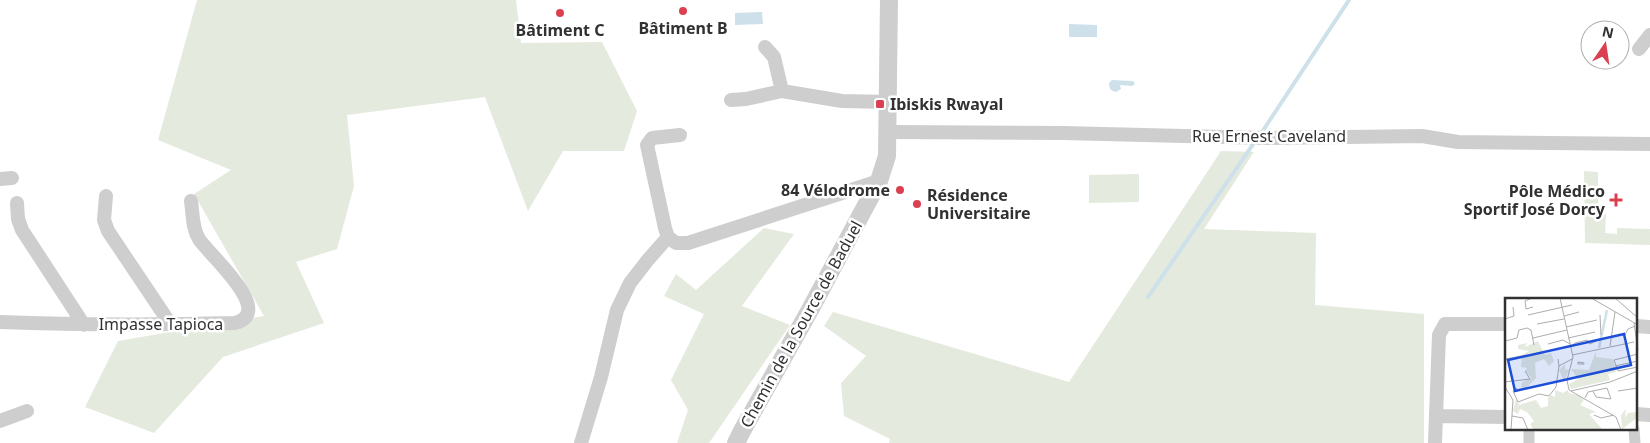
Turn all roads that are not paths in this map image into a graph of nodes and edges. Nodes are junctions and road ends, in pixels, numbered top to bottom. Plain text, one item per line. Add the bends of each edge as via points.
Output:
1 (889, 0) edge
2 (1650, 35) edge
3 (765, 47) dead end
4 (1639, 49) dead end
5 (782, 91) junction
6 (730, 100) dead end
7 (889, 102) junction
8 (888, 132) junction
9 (680, 135) dead end
10 (1650, 144) edge
11 (879, 181) junction
12 (106, 196) dead end
13 (192, 201) dead end
14 (17, 203) dead end
15 (668, 237) junction
16 (0, 322) edge
17 (1505, 324) edge
18 (84, 325) junction
19 (171, 325) junction
20 (27, 411) dead end
21 (1436, 416) junction
22 (1505, 417) edge
23 (0, 422) edge
24 (1529, 430) edge
25 (1634, 430) edge
26 (581, 443) edge
27 (736, 443) edge
28 (1435, 443) edge
29 (1529, 443) edge
30 (1635, 443) edge

1 - 7 street, Chemin de la Source de Baduel
2 - 4 street
3 - 5 street via 774,57
5 - 6 street
5 - 7 street via 842,101
7 - 8 street, Chemin de la Source de Baduel
8 - 10 street, Rue Ernest Caveland via 1265,138 1422,136 1458,142
8 - 11 street, Chemin de la Source de Baduel via 887,156
9 - 15 street via 652,138 648,145
11 - 15 street via 688,243 676,243
11 - 27 street, Chemin de la Source de Baduel
12 - 19 street via 104,220 108,231
13 - 19 street, Impasse Tapioca via 193,221 200,241 241,289 247,309 245,318 237,323
14 - 18 street via 22,230
15 - 26 street via 630,283 617,310
16 - 18 street, Impasse Tapioca
17 - 21 street via 1446,324 1439,335
18 - 19 street, Impasse Tapioca
20 - 23 street
21 - 22 street
21 - 28 street
24 - 29 street
25 - 30 street

